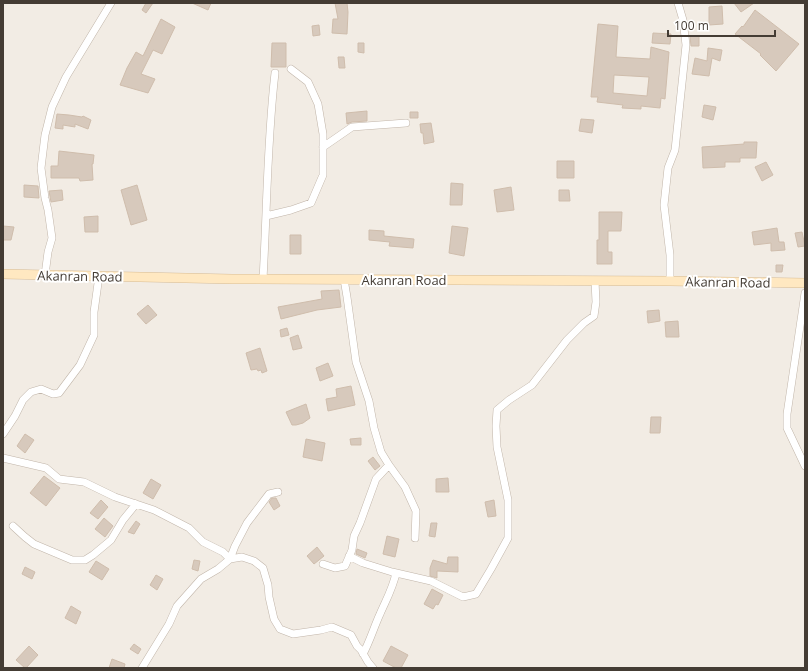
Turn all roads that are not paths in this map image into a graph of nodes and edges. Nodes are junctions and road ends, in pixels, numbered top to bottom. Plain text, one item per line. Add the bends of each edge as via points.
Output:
1 (111, 3) edge
2 (678, 3) edge
3 (291, 69) dead end
4 (275, 73) dead end
5 (406, 123) dead end
6 (323, 147) junction
7 (266, 216) junction
8 (3, 274) edge
9 (45, 275) junction
10 (99, 276) junction
11 (263, 279) junction
12 (344, 279) junction
13 (595, 281) junction
14 (670, 281) junction
15 (805, 283) edge
16 (805, 294) edge
17 (3, 434) edge
18 (3, 458) edge
19 (389, 466) junction
20 (805, 466) edge
21 (278, 492) dead end
22 (136, 504) junction
23 (13, 526) dead end
24 (415, 538) dead end
25 (349, 556) junction
26 (230, 559) junction
27 (323, 564) dead end
28 (396, 573) junction
29 (363, 654) junction
30 (142, 668) edge
31 (373, 668) edge

1 - 9 street via 66,77 52,107 45,135 41,168 52,238
2 - 14 street via 686,45 675,150 668,168 664,205 670,255
3 - 6 street via 308,82 318,104
4 - 7 street
5 - 6 street via 352,127
6 - 7 street via 323,175 312,203
7 - 11 street
8 - 9 main road, Akanran Road
9 - 10 main road, Akanran Road
10 - 11 main road, Akanran Road
10 - 17 street via 94,335 80,365 59,393 53,394 41,389 31,392 23,400 16,416
11 - 12 main road, Akanran Road
12 - 13 main road, Akanran Road
12 - 19 street via 356,362 369,401 374,428
13 - 14 main road, Akanran Road
13 - 28 street via 594,316 567,340 532,385 497,410 497,447 508,500 508,538 476,594 462,597 431,581
14 - 15 main road, Akanran Road
16 - 20 street via 787,428
18 - 22 street via 46,468 59,479 84,482
19 - 24 street via 405,487 416,511
19 - 25 street via 376,479
21 - 26 street via 269,494 256,510 234,546
22 - 23 street via 111,540 85,560 72,560 34,544
22 - 26 street via 189,528 203,542 223,552
25 - 27 street via 345,566 335,568
25 - 28 street
26 - 29 street via 242,557 254,561 263,568 274,619 280,629 293,634 332,627 351,635
26 - 30 street via 201,579 177,606
28 - 29 street via 394,584
29 - 31 street

